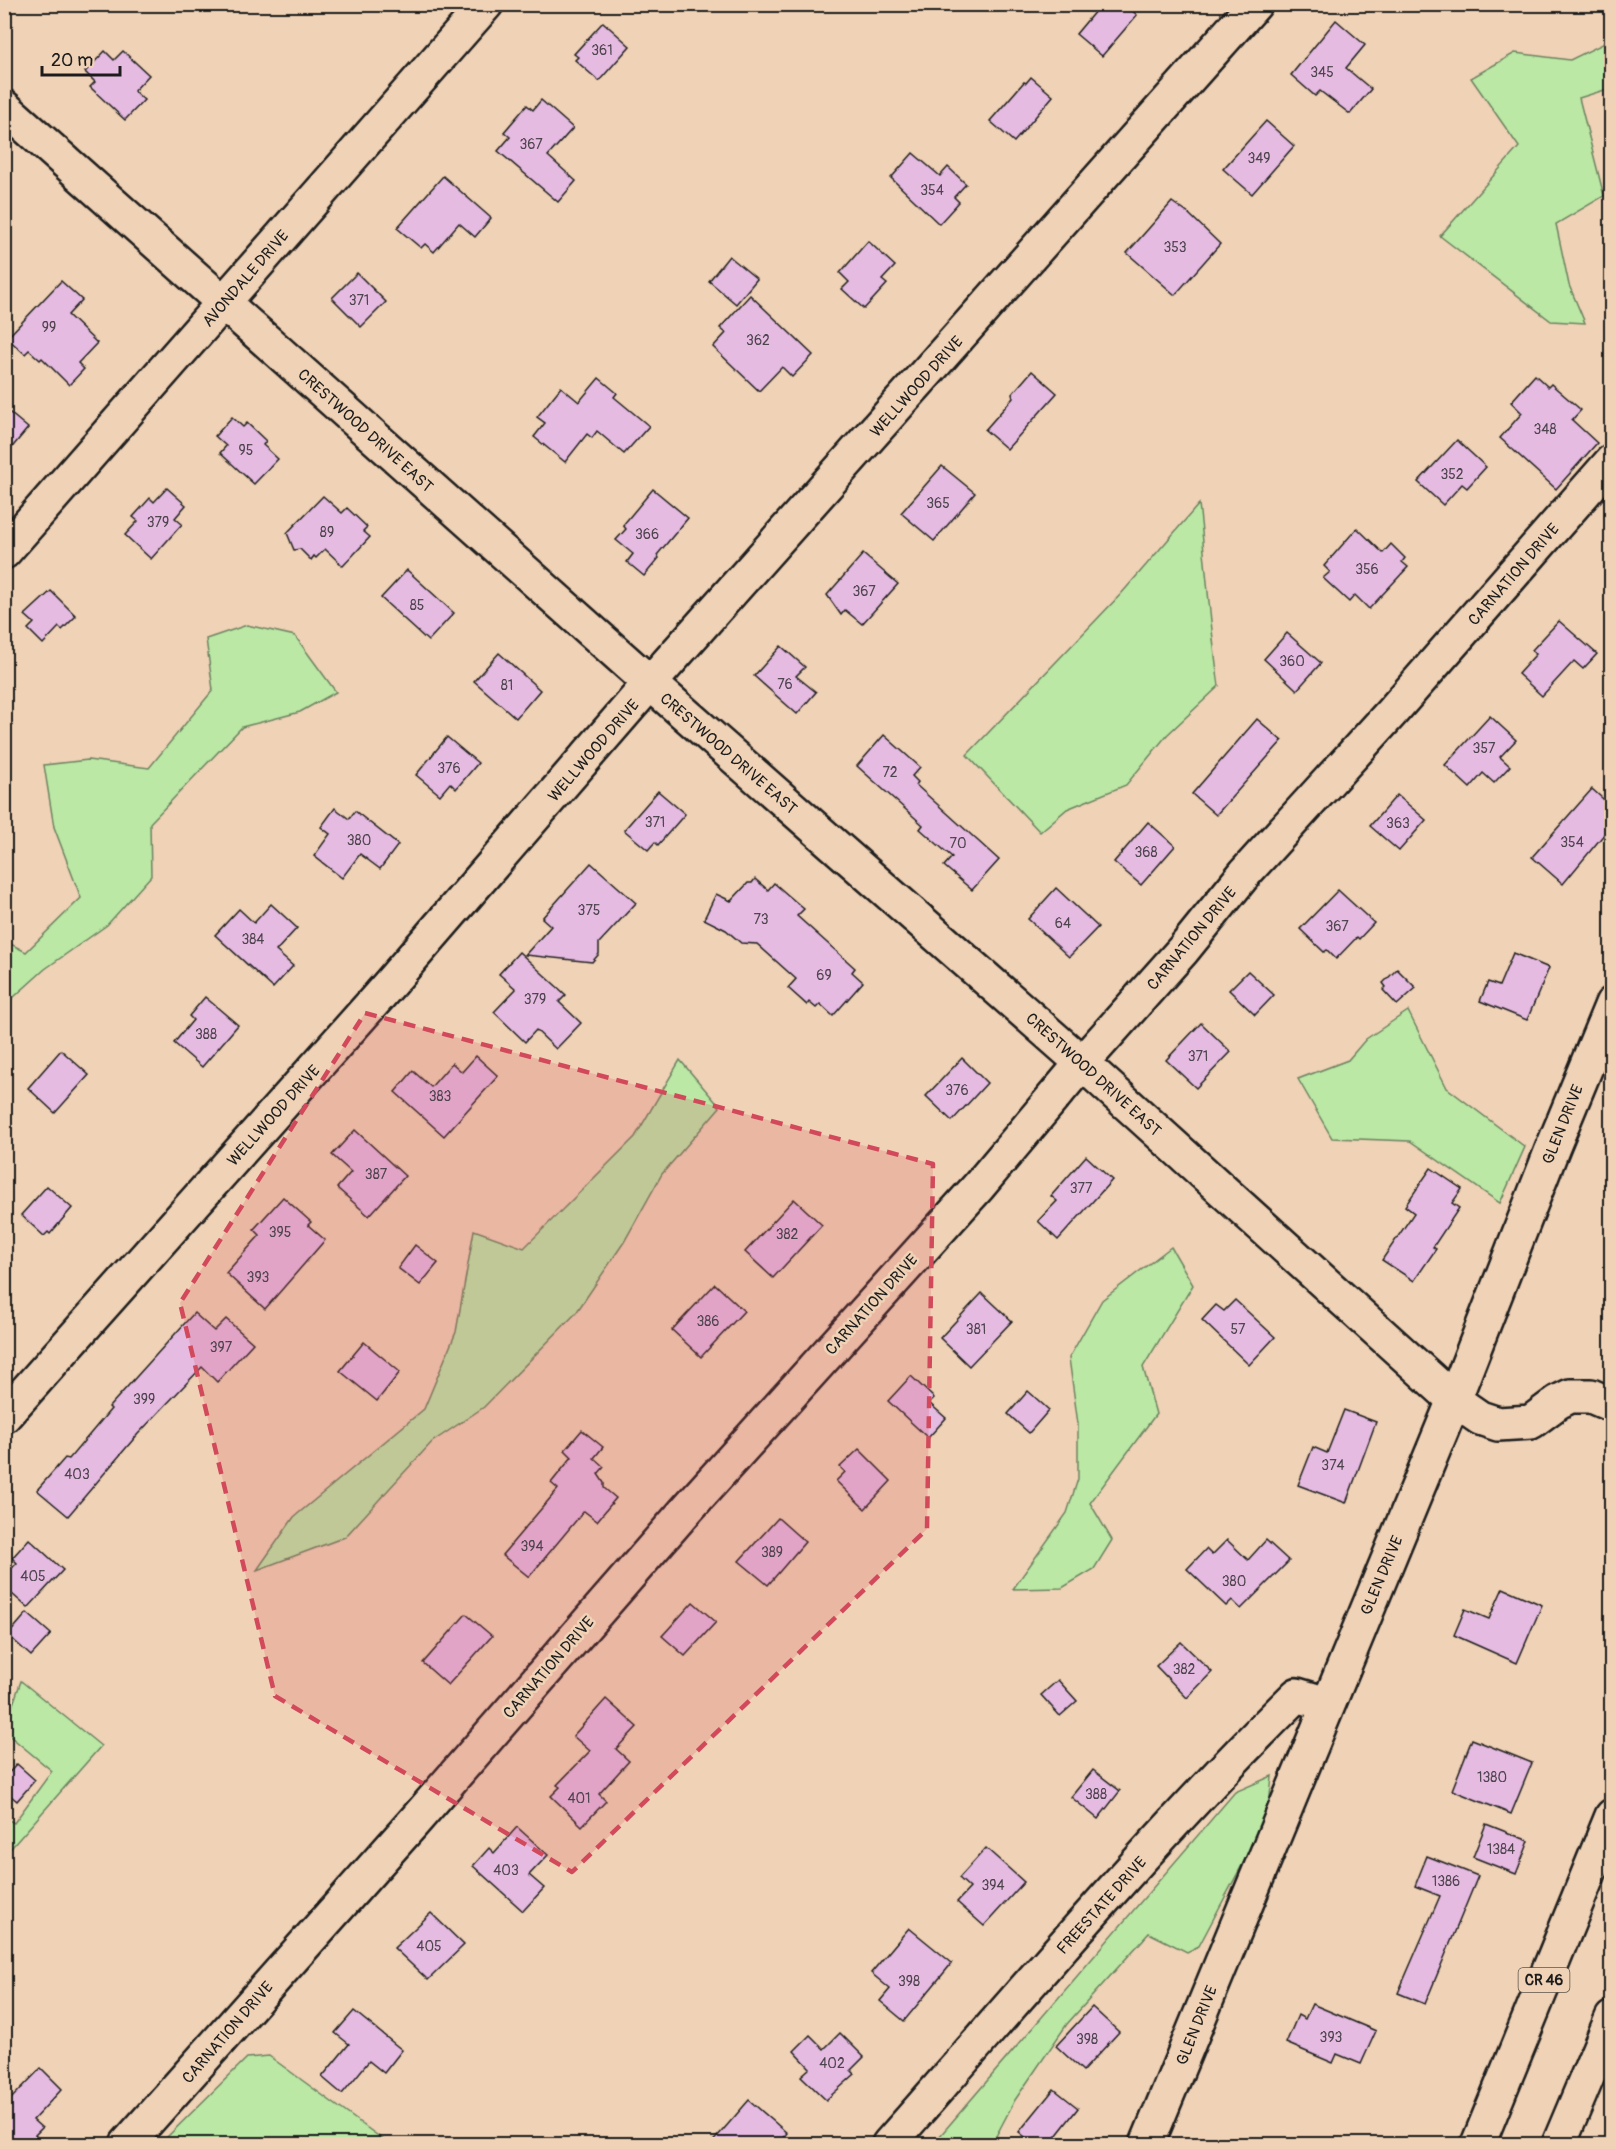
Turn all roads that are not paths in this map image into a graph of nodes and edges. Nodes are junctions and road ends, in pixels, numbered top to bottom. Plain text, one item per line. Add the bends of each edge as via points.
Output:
1 (486, 4) edge
2 (1255, 4) edge
3 (4, 107) edge
4 (223, 302) junction
5 (1611, 461) edge
6 (4, 552) edge
7 (651, 684) junction
8 (1611, 1004) edge
9 (1082, 1063) junction
10 (1454, 1400) junction
11 (1611, 1405) edge
12 (4, 1416) edge
13 (1327, 1704) junction
14 (1611, 1816) edge
15 (1611, 2018) edge
16 (127, 2145) edge
17 (889, 2145) edge
18 (1147, 2145) edge
19 (1478, 2145) edge
20 (1559, 2145) edge

1 - 4 main road, AVONDALE DRIVE
2 - 7 main road, WELLWOOD DRIVE
3 - 4 main road, CRESTWOOD DRIVE EAST
4 - 6 main road, AVONDALE DRIVE
4 - 7 main road, CRESTWOOD DRIVE EAST
5 - 9 main road, CARNATION DRIVE
7 - 9 main road, CRESTWOOD DRIVE EAST
7 - 12 main road, WELLWOOD DRIVE via 417,954
8 - 10 main road, GLEN DRIVE
9 - 10 main road, CRESTWOOD DRIVE EAST
9 - 16 main road, CARNATION DRIVE via 978,1187 695,1500
10 - 11 main road, CRESTWOOD DRIVE EAST via 1480,1418 1498,1424 1531,1422 1570,1396 1590,1396
10 - 13 main road, GLEN DRIVE
13 - 17 main road, FREESTATE DRIVE via 1297,1695 1254,1737
13 - 18 main road, GLEN DRIVE
14 - 19 main road, CR 46
15 - 20 main road

